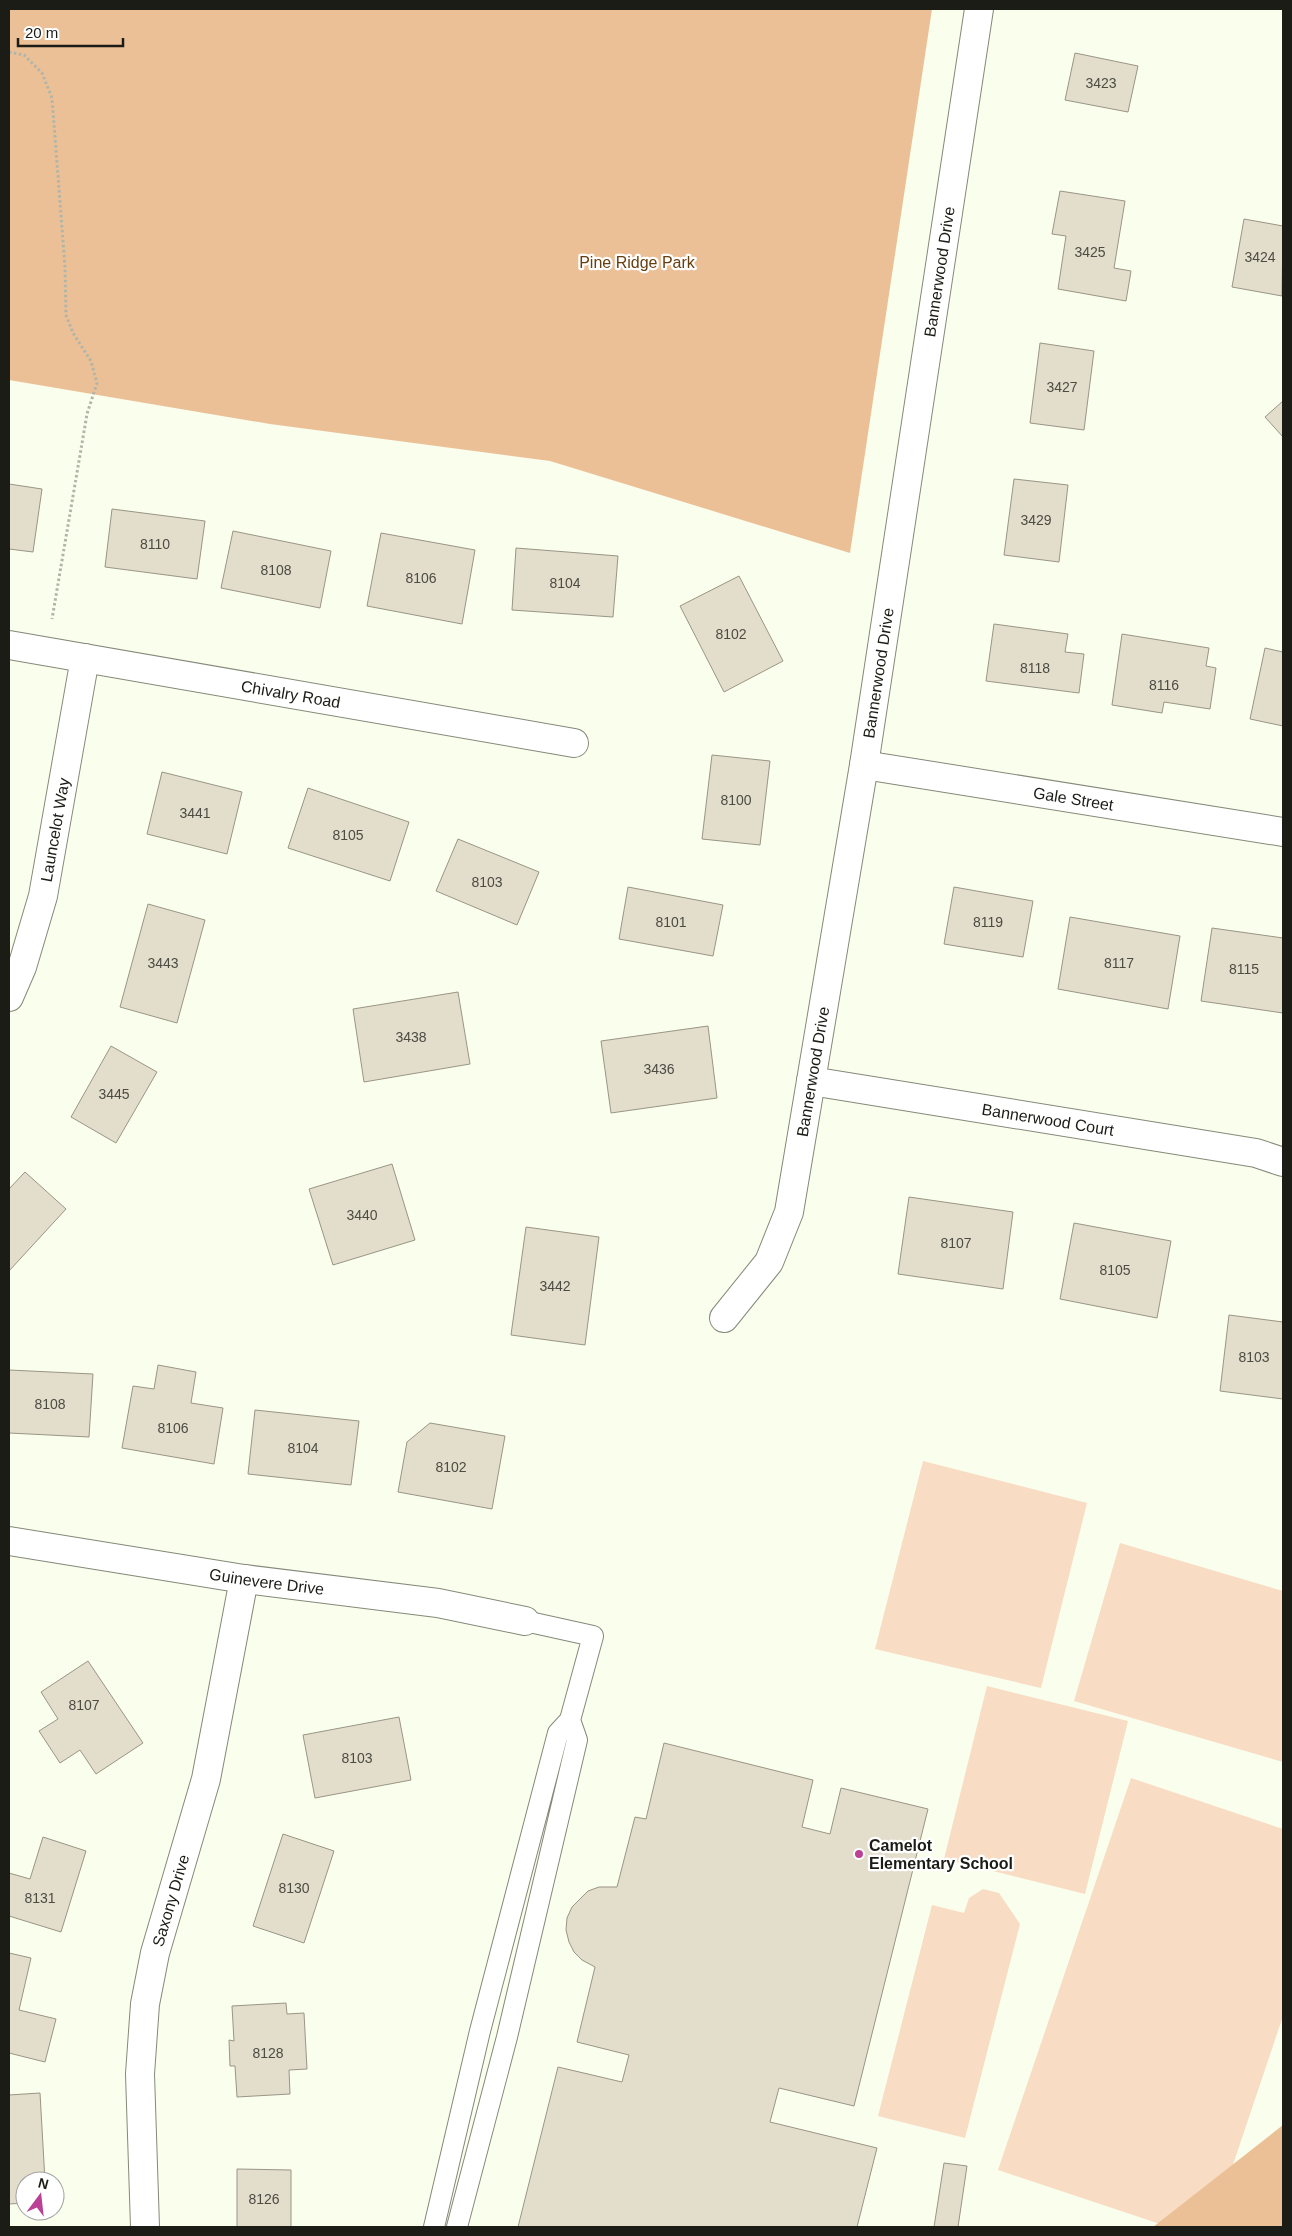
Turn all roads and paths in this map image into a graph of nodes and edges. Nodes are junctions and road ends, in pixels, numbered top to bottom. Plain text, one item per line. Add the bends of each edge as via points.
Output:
1 (978, 9) edge
2 (9, 52) edge
3 (9, 645) edge
4 (46, 652) junction
5 (85, 658) junction
6 (574, 743) dead end
7 (864, 766) junction
8 (1283, 832) edge
9 (9, 996) edge
10 (811, 1081) junction
11 (1283, 1162) edge
12 (724, 1318) dead end
13 (9, 1541) edge
14 (244, 1579) junction
15 (525, 1621) joint
16 (570, 1720) junction
17 (144, 2227) edge
18 (434, 2227) edge
19 (457, 2227) edge

1 - 7 street, Bannerwood Drive
2 - 4 path via 24,54 42,74 52,98 66,315 91,361 97,383 87,414
3 - 4 street, Chivalry Road
4 - 5 street, Chivalry Road
5 - 6 street, Chivalry Road
5 - 9 street, Launcelot Way via 43,896 22,967
7 - 8 street, Gale Street
7 - 10 street, Bannerwood Drive
10 - 11 street, Bannerwood Court via 1256,1153
10 - 12 street, Bannerwood Drive via 789,1212 769,1262
13 - 14 street, Guinevere Drive
14 - 15 street, Guinevere Drive via 438,1603
14 - 17 street, Saxony Drive via 206,1779 156,1953 145,2004 140,2074
15 - 16 lane via 593,1636
16 - 18 lane via 558,1733 480,2031
16 - 19 lane via 577,1740 509,2028

